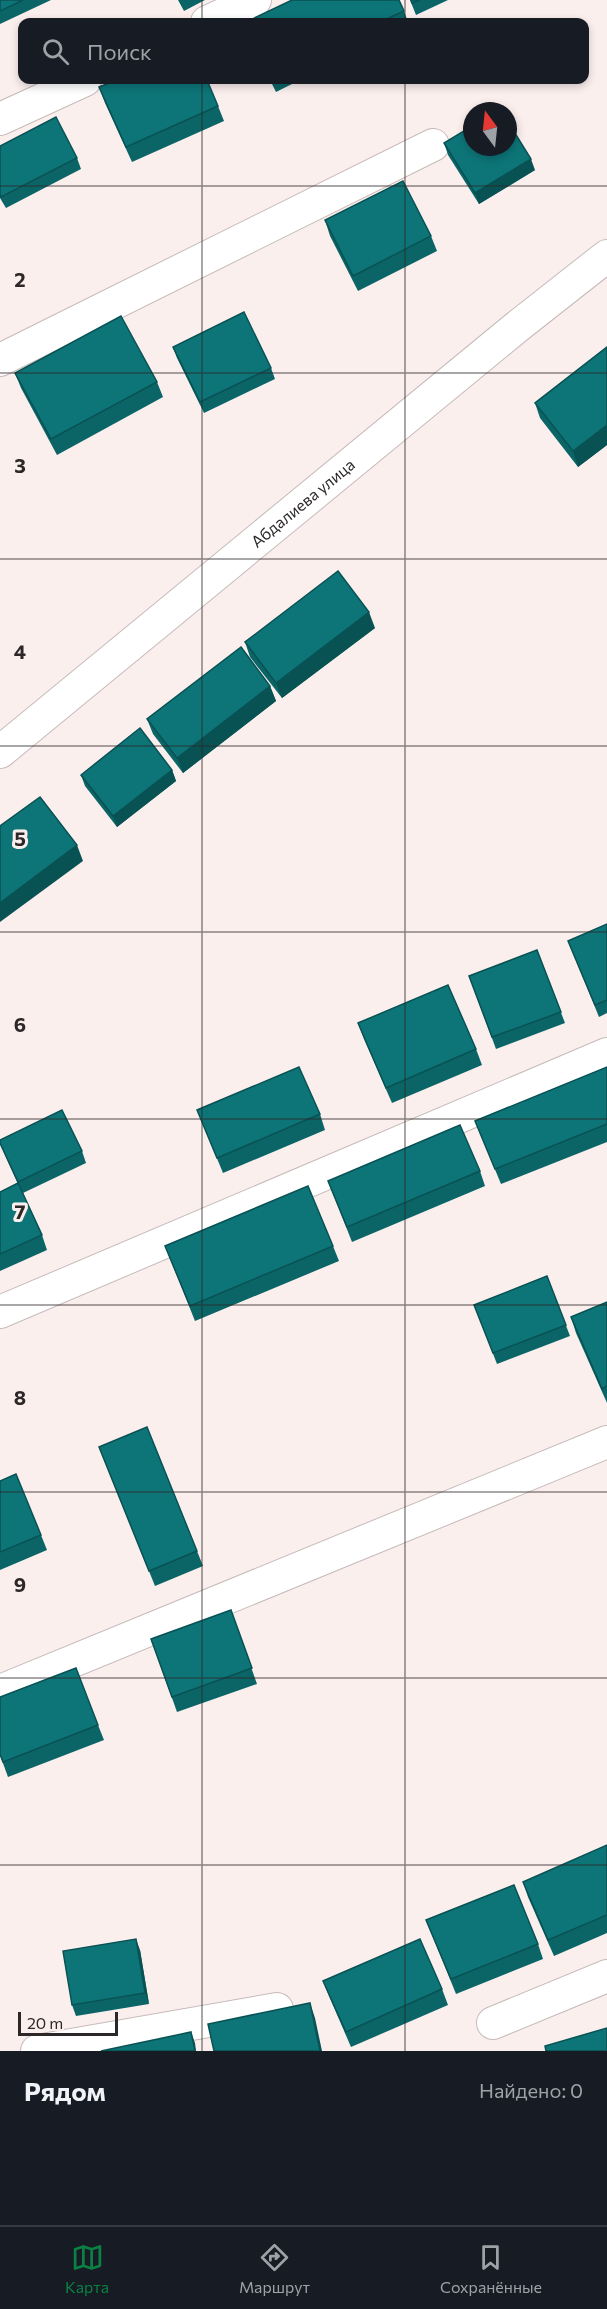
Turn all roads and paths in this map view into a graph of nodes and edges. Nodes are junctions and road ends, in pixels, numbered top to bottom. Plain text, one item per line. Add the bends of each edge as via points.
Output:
1 (255, 0) edge
2 (216, 18) edge
3 (76, 84) edge
4 (0, 119) edge
5 (433, 145) dead end
6 (607, 256) edge
7 (0, 360) edge
8 (0, 752) edge
9 (607, 1054) edge
10 (0, 1312) edge
11 (607, 1442) edge
12 (0, 1690) edge
13 (607, 1976) edge
14 (277, 2009) edge
15 (493, 2023) dead end
16 (37, 2051) edge

1 - 2 street
3 - 4 street
5 - 7 street
6 - 8 street, Абдалиева улица
9 - 10 street
11 - 12 street
13 - 15 street
14 - 16 street

